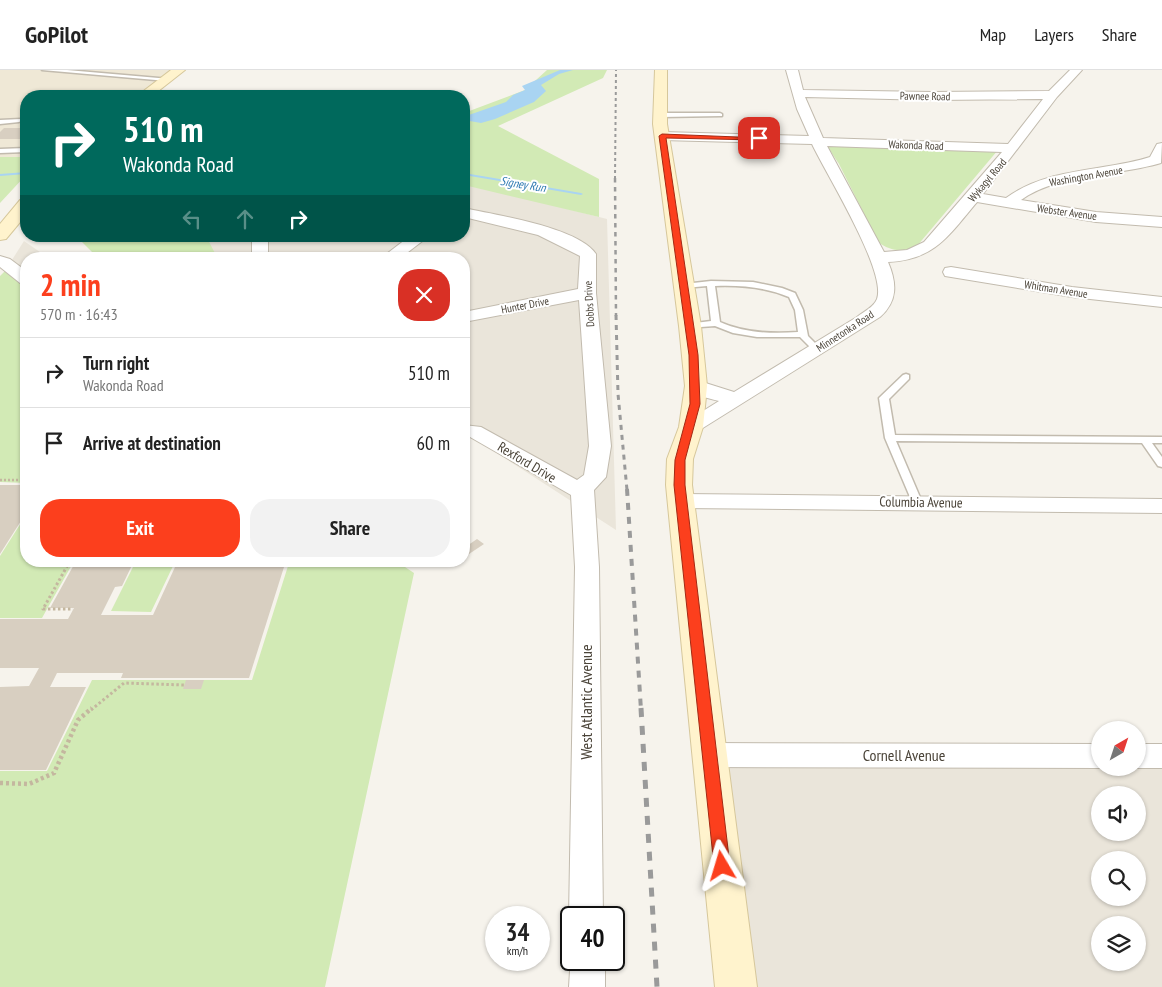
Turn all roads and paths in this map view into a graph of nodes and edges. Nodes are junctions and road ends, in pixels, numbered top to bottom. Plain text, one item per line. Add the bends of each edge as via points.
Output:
1 (45, 70) edge
2 (179, 70) edge
3 (661, 70) edge
4 (792, 70) edge
5 (1076, 70) edge
6 (167, 79) junction
7 (152, 90) edge
8 (798, 93) junction
9 (1052, 95) junction
10 (660, 115) junction
11 (720, 115) dead end
12 (20, 120) edge
13 (0, 122) edge
14 (662, 136) junction
15 (818, 141) junction
16 (0, 144) edge
17 (20, 144) edge
18 (1013, 148) junction
19 (20, 150) edge
20 (0, 151) edge
21 (1161, 152) edge
22 (972, 197) junction
23 (1007, 204) junction
24 (20, 211) edge
25 (470, 214) edge
26 (1162, 222) edge
27 (0, 235) edge
28 (412, 242) edge
29 (398, 252) edge
30 (877, 257) junction
31 (0, 262) edge
32 (952, 272) dead end
33 (20, 274) edge
34 (712, 283) junction
35 (684, 286) junction
36 (586, 293) junction
37 (1162, 302) edge
38 (470, 316) edge
39 (716, 323) junction
40 (690, 326) junction
41 (801, 334) junction
42 (818, 350) junction
43 (906, 377) dead end
44 (696, 386) junction
45 (736, 398) junction
46 (691, 427) junction
47 (470, 431) edge
48 (890, 438) junction
49 (1145, 440) junction
50 (1162, 440) edge
51 (1162, 464) edge
52 (0, 480) edge
53 (20, 480) edge
54 (586, 484) junction
55 (681, 500) junction
56 (917, 502) junction
57 (1162, 506) edge
58 (67, 567) edge
59 (73, 609) dead end
60 (184, 685) dead end
61 (708, 755) junction
62 (1091, 756) edge
63 (1146, 756) edge
64 (1162, 756) edge
65 (0, 783) edge
66 (586, 906) edge
67 (587, 971) edge
68 (587, 987) edge
69 (736, 987) edge

1 - 6 lane
2 - 6 street
3 - 10 street
4 - 8 street, Minnetonka Road
5 - 9 street, Wykagyl Road
6 - 7 street
8 - 9 street, Pawnee Road
8 - 15 street, Minnetonka Road
9 - 18 street, Wykagyl Road
10 - 11 lane
10 - 14 street
12 - 13 lane
14 - 15 street, Wakonda Road
14 - 35 street
15 - 18 street, Wakonda Road
15 - 30 street, Minnetonka Road
16 - 17 lane
18 - 22 street, Wykagyl Road
19 - 20 lane
21 - 23 street, Washington Avenue via 1156,160 1141,166 1033,187 1017,194
22 - 23 street, Webster Avenue
22 - 30 street, Wykagyl Road via 947,228 921,251 896,257
23 - 26 street, Webster Avenue via 1096,217
24 - 27 street
25 - 36 street, Dobbs Drive via 534,228 578,247 588,254
28 - 29 street
30 - 42 street, Minnetonka Road via 886,281 886,299 879,309
31 - 33 street
32 - 37 street, Whitman Avenue via 1072,292
34 - 35 lane
34 - 39 lane
34 - 41 lane via 768,287 792,295 799,309
35 - 40 street
36 - 38 street, Hunter Drive
36 - 54 street, Dobbs Drive via 600,446 596,477
39 - 40 lane
39 - 41 lane via 764,335
40 - 44 street
41 - 42 lane
42 - 45 street, Minnetonka Road
43 - 48 lane via 884,398
44 - 45 street
44 - 46 street
45 - 46 street, Minnetonka Road
46 - 55 street via 680,460
47 - 54 street, Rexford Drive via 567,486 576,489
48 - 49 lane
48 - 56 lane
49 - 50 lane
49 - 51 lane
52 - 53 path
54 - 66 street, West Atlantic Avenue
55 - 56 street, Columbia Avenue
55 - 61 street
56 - 57 street, Columbia Avenue
58 - 59 path via 43,609
60 - 65 path via 124,683 78,720 54,773 29,784
61 - 62 street, Cornell Avenue
61 - 69 street
63 - 64 street
67 - 68 street

